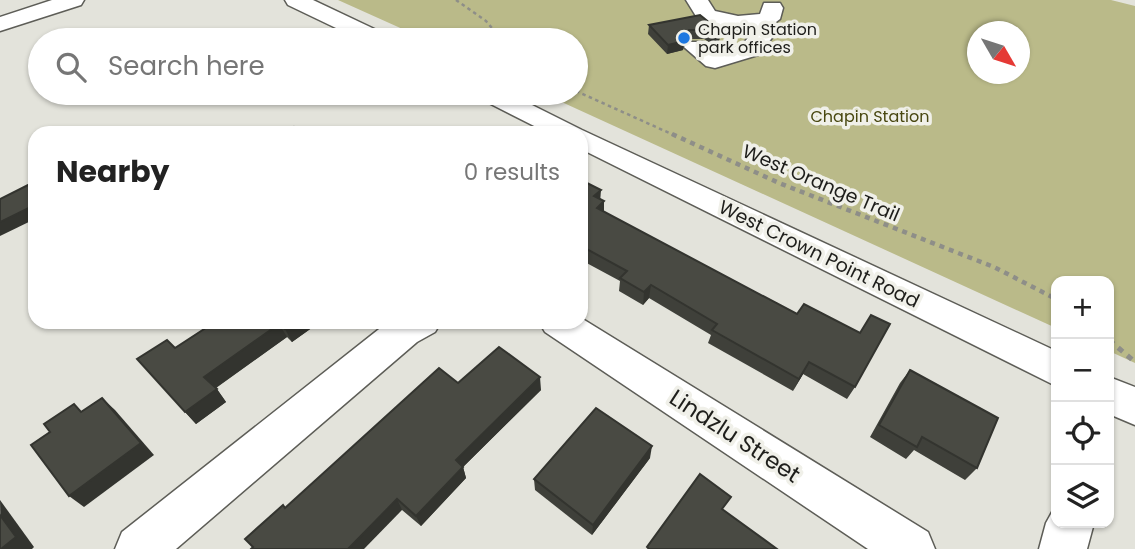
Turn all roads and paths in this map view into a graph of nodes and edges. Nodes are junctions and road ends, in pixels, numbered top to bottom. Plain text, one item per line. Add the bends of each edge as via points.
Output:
1 (73, 0) edge
2 (296, 0) edge
3 (456, 0) edge
4 (697, 0) edge
5 (742, 0) edge
6 (776, 7) edge
7 (0, 24) edge
8 (354, 28) edge
9 (492, 28) edge
10 (696, 47) dead end
11 (588, 96) edge
12 (513, 105) edge
13 (556, 126) edge
14 (588, 141) edge
15 (1051, 296) edge
16 (408, 329) edge
17 (569, 329) edge
18 (1114, 344) edge
19 (1135, 362) edge
20 (1051, 367) edge
21 (1114, 397) edge
22 (1135, 407) edge
23 (1069, 528) edge
24 (139, 549) edge
25 (911, 549) edge
26 (1063, 549) edge

1 - 7 street
2 - 8 street
3 - 9 path
4 - 6 street via 707,16 738,23
5 - 6 street
6 - 10 street via 765,33 750,50 715,61
11 - 15 path, West Orange Trail via 779,183 994,267
12 - 13 street
14 - 20 street, West Crown Point Road
16 - 24 street
17 - 25 street, Lindzlu Street
18 - 19 path
21 - 22 street
23 - 26 street

